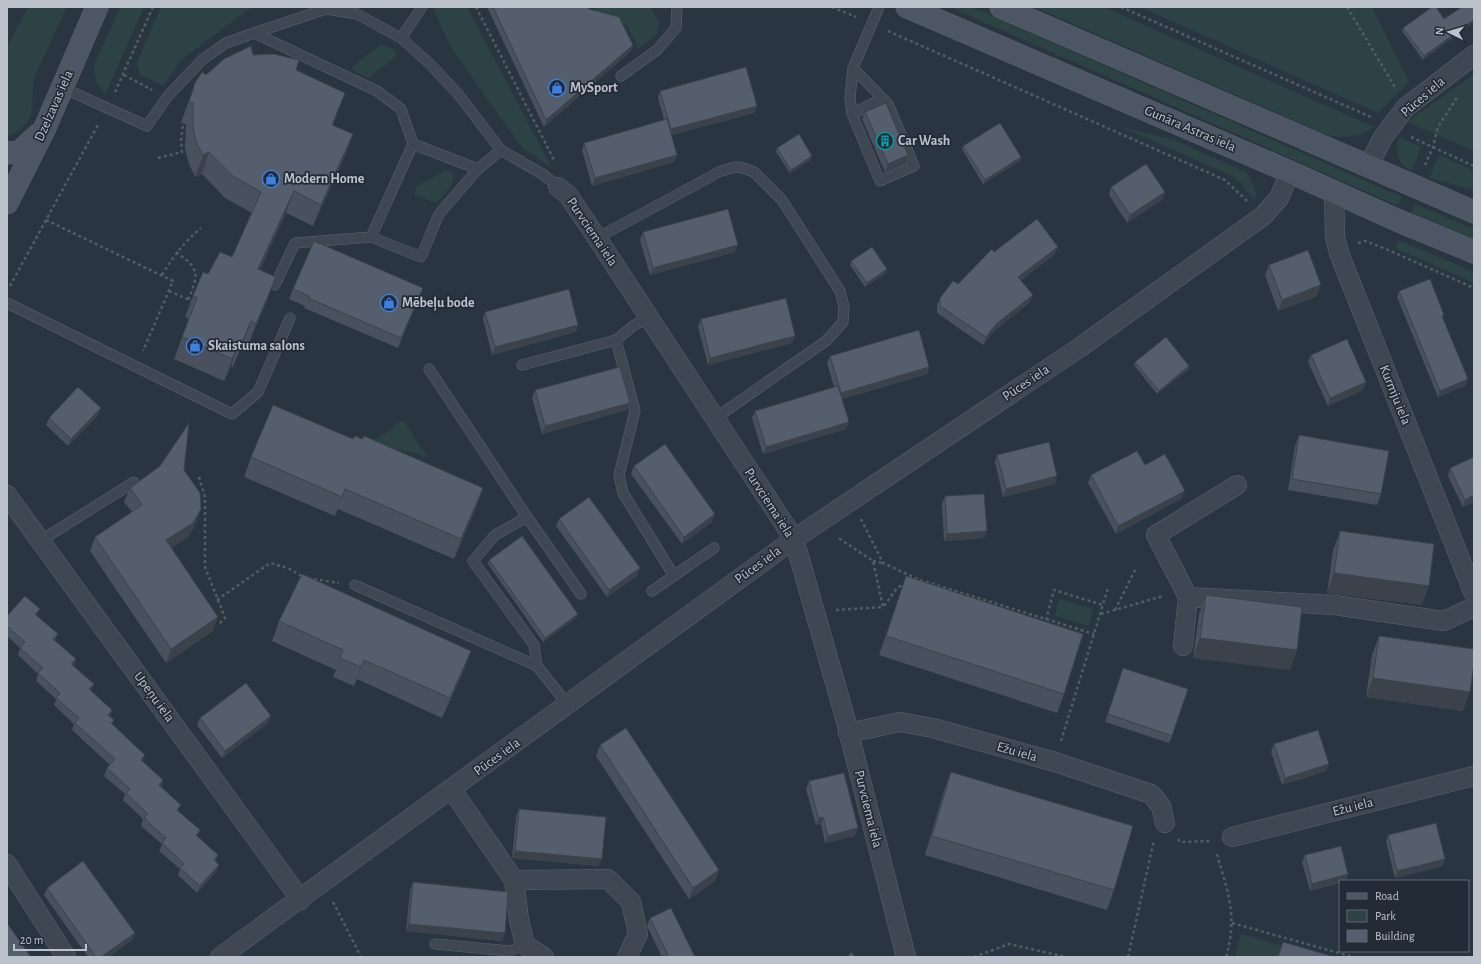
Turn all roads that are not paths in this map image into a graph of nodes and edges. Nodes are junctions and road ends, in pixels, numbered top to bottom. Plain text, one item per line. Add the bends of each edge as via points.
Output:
1 (97, 7) edge
2 (422, 7) edge
3 (677, 7) edge
4 (880, 7) edge
5 (907, 7) edge
6 (1001, 7) edge
7 (254, 33) junction
8 (401, 38) junction
9 (1474, 55) edge
10 (853, 68) junction
11 (621, 76) dead end
12 (63, 88) junction
13 (882, 99) junction
14 (852, 114) junction
15 (44, 130) junction
16 (413, 144) junction
17 (501, 150) junction
18 (7, 153) edge
19 (1368, 167) junction
20 (478, 169) junction
21 (1290, 172) junction
22 (563, 191) joint
23 (1334, 192) junction
24 (7, 203) edge
25 (1474, 212) edge
26 (371, 236) junction
27 (597, 238) junction
28 (1474, 252) edge
29 (275, 285) dead end
30 (7, 303) edge
31 (290, 318) dead end
32 (647, 318) junction
33 (616, 340) junction
34 (522, 365) dead end
35 (429, 368) dead end
36 (714, 419) junction
37 (134, 482) dead end
38 (1237, 485) dead end
39 (7, 495) edge
40 (527, 517) junction
41 (794, 539) junction
42 (40, 541) junction
43 (714, 548) dead end
44 (674, 576) junction
45 (355, 585) road end
46 (652, 590) dead end
47 (1187, 593) junction
48 (581, 594) dead end
49 (1474, 594) edge
50 (1474, 607) edge
51 (1182, 646) dead end
52 (537, 666) junction
53 (568, 705) junction
54 (848, 733) junction
55 (1474, 776) edge
56 (452, 790) junction
57 (1163, 814) road end
58 (1223, 839) road end
59 (7, 864) edge
60 (514, 880) junction
61 (301, 900) junction
62 (435, 944) dead end
63 (525, 945) junction
64 (66, 957) edge
65 (220, 957) edge
66 (544, 957) edge
67 (627, 957) edge
68 (906, 957) edge

1 - 12 main road, Dzelzavas iela
2 - 8 lane
3 - 11 lane via 676,28 657,50
4 - 10 lane
5 - 21 main road, Gunāra Astras iela
6 - 19 main road
7 - 8 lane via 326,9 357,14
7 - 12 lane via 226,43 203,59 167,97 147,126
7 - 16 lane via 378,91 401,109
8 - 17 lane via 458,94
9 - 19 street, Pūces iela via 1406,108 1390,126
10 - 13 lane
10 - 14 lane via 850,98
12 - 15 main road, Dzelzavas iela
13 - 14 lane
13 - 14 lane via 888,104 914,166 880,181
15 - 18 main road via 19,152
15 - 24 main road, Dzelzavas iela
16 - 20 lane
16 - 26 lane
17 - 20 lane
17 - 22 lane via 544,175
19 - 25 main road
20 - 26 lane via 438,214 421,257
21 - 23 main road, Gunāra Astras iela
21 - 41 street, Pūces iela via 1278,198 1263,216 1079,348
22 - 27 street, Purvciema iela
23 - 28 main road, Gunāra Astras iela
23 - 49 street, Kurmju iela via 1335,237 1339,253
26 - 29 lane via 295,243
27 - 32 street, Purvciema iela
27 - 36 lane via 707,178 735,167 754,172 786,206 840,291 844,307 843,322 826,341
30 - 31 lane via 232,414 258,392
32 - 33 lane
32 - 36 street, Purvciema iela
33 - 34 lane
33 - 44 lane via 635,411 619,475 623,493
35 - 40 lane
36 - 41 street, Purvciema iela
37 - 42 lane
38 - 47 street via 1156,535
39 - 42 street, Upeņu iela
40 - 48 lane
40 - 52 lane via 495,535 473,561 534,646
41 - 53 street, Pūces iela
41 - 54 street, Purvciema iela
42 - 61 street, Upeņu iela
43 - 44 lane
44 - 46 lane
45 - 52 lane
47 - 50 street via 1334,605 1444,621
47 - 51 street
52 - 53 lane
53 - 56 street, Pūces iela
54 - 57 street, Ežu iela via 900,722 933,728 1055,762 1151,794
54 - 68 street, Purvciema iela
55 - 58 street, Ežu iela
56 - 60 street
56 - 61 street, Pūces iela
59 - 64 street
60 - 63 street
60 - 67 street via 608,879 630,902 638,934
61 - 65 street, Pūces iela
62 - 63 lane via 510,951
63 - 66 street

